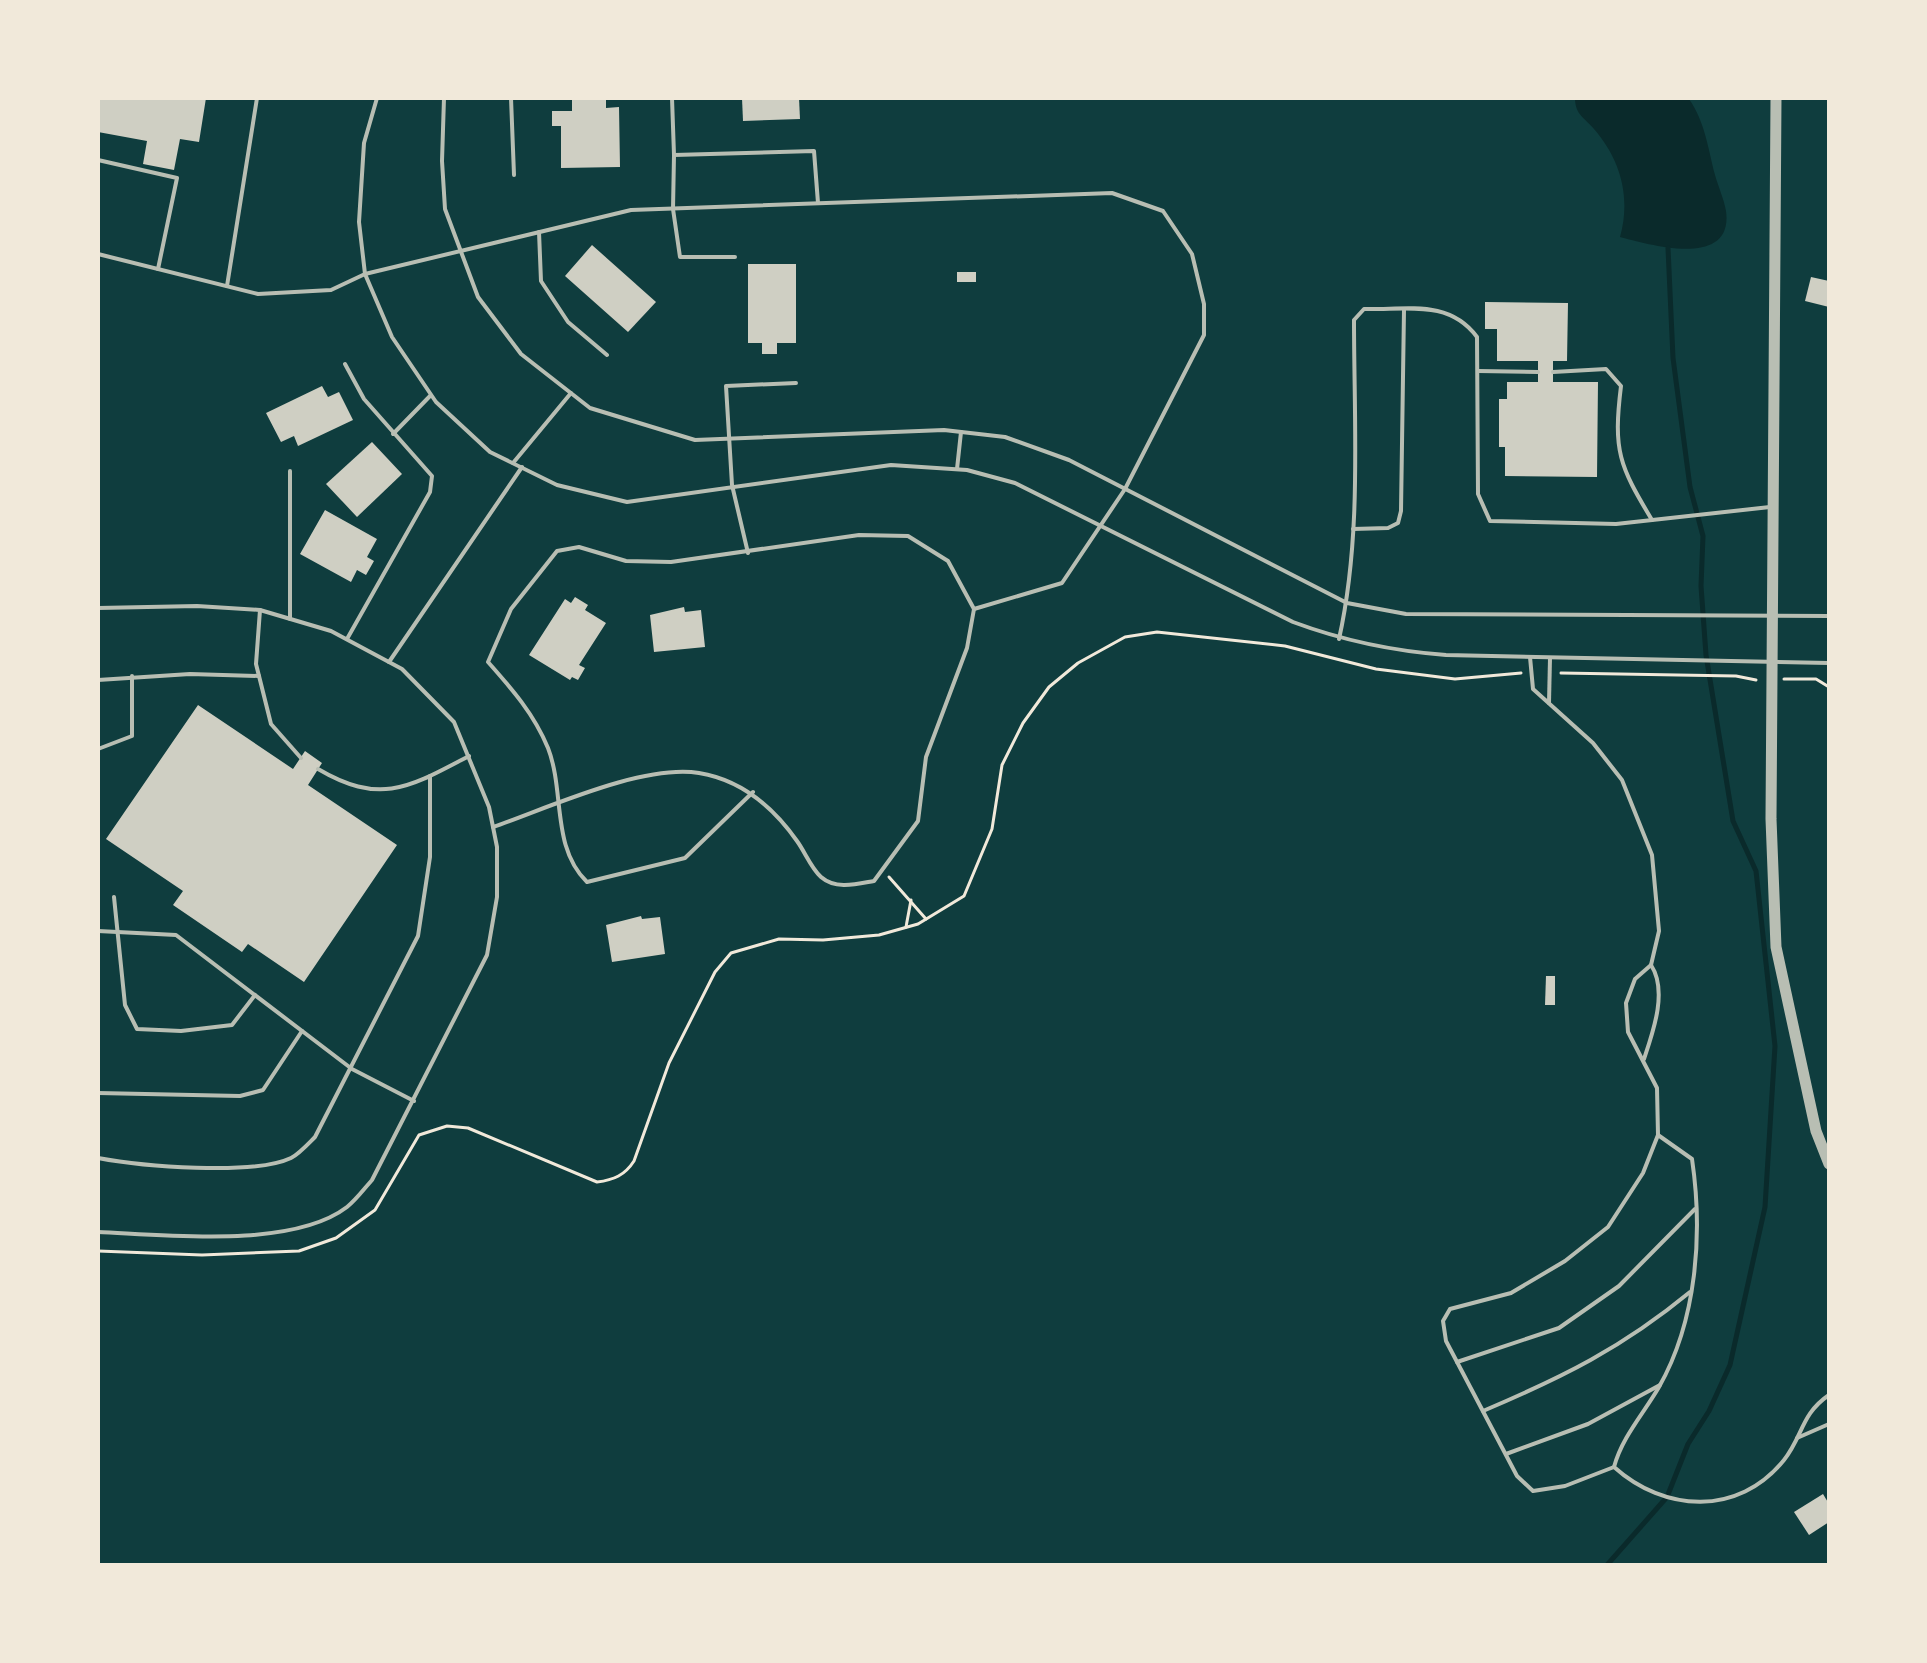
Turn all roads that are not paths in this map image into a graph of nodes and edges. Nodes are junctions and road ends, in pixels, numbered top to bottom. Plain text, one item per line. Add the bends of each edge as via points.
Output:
1 (257, 98) edge
2 (377, 98) edge
3 (444, 98) edge
4 (511, 98) edge
5 (672, 98) edge
6 (1776, 98) edge
7 (674, 155) junction
8 (98, 160) edge
9 (514, 175) dead end
10 (818, 204) junction
11 (673, 209) junction
12 (539, 232) junction
13 (461, 250) junction
14 (98, 254) edge
15 (735, 257) dead end
16 (158, 269) junction
17 (365, 274) junction
18 (227, 286) junction
19 (1404, 310) junction
20 (607, 355) dead end
21 (345, 364) dead end
22 (1478, 371) junction
23 (1538, 372) dead end
24 (1553, 372) dead end
25 (796, 383) dead end
26 (571, 393) junction
27 (431, 396) junction
28 (961, 432) junction
29 (393, 434) junction
30 (727, 438) junction
31 (513, 463) junction
32 (522, 467) junction
33 (957, 469) junction
34 (290, 471) dead end
35 (732, 485) junction
36 (1125, 489) junction
37 (1773, 507) junction
38 (1652, 520) junction
39 (1103, 526) junction
40 (1353, 529) junction
41 (748, 553) junction
42 (1347, 603) junction
43 (98, 608) edge
44 (974, 609) junction
45 (260, 610) junction
46 (1772, 615) junction
47 (1829, 616) edge
48 (290, 619) junction
49 (347, 639) junction
50 (1339, 639) junction
51 (1530, 657) junction
52 (1550, 657) junction
53 (1772, 661) junction
54 (389, 662) junction
55 (1829, 663) edge
56 (132, 676) junction
57 (259, 676) junction
58 (98, 680) edge
59 (1549, 703) junction
60 (98, 749) edge
61 (469, 756) junction
62 (301, 758) dead end
63 (318, 769) dead end
64 (430, 776) junction
65 (753, 792) junction
66 (557, 804) junction
67 (493, 827) junction
68 (114, 897) dead end
69 (98, 931) edge
70 (119, 931) junction
71 (1651, 965) junction
72 (255, 995) junction
73 (302, 1031) junction
74 (1644, 1059) junction
75 (352, 1069) junction
76 (98, 1093) edge
77 (414, 1101) junction
78 (1658, 1135) junction
79 (98, 1158) edge
80 (1829, 1164) edge
81 (1697, 1207) junction
82 (98, 1232) edge
83 (1690, 1292) junction
84 (1457, 1362) junction
85 (1661, 1384) junction
86 (1829, 1395) edge
87 (1483, 1411) junction
88 (1829, 1424) edge
89 (1797, 1438) junction
90 (1506, 1454) junction
91 (1614, 1467) junction

1 - 18 lane
2 - 17 lane via 364,143 359,222
3 - 13 lane via 445,209
4 - 9 lane
5 - 7 lane
6 - 37 street
7 - 10 lane via 814,151
7 - 11 lane
8 - 16 lane via 177,178
10 - 11 lane
10 - 36 lane via 1112,193 1163,211 1192,254 1204,304 1204,335
11 - 12 lane via 631,210
11 - 15 lane via 680,257
12 - 13 lane
12 - 20 lane via 541,281 568,322
13 - 17 lane
13 - 26 lane via 478,297 521,354
14 - 16 lane
16 - 18 lane
17 - 18 lane via 331,290 258,294
17 - 27 lane via 392,337
19 - 22 lane via 1440,310 1464,319 1477,337
19 - 40 lane via 1401,511 1398,523 1388,528
19 - 40 lane via 1364,309 1354,320
21 - 29 lane via 364,399
22 - 23 lane
22 - 38 lane via 1478,494 1490,521
24 - 38 lane via 1606,369 1621,386 1616,427 1623,471
25 - 30 lane via 726,386
26 - 30 lane via 590,408 695,440
26 - 31 lane
27 - 29 lane
27 - 31 lane via 490,452
28 - 30 lane
28 - 33 lane
28 - 36 lane via 1005,437 1069,460
29 - 49 lane via 432,476 430,492
30 - 35 lane
31 - 32 lane
32 - 35 lane via 557,485 627,502
32 - 54 lane
33 - 35 lane via 891,465
33 - 39 lane via 1015,483
34 - 48 lane
35 - 41 lane
36 - 39 lane
36 - 42 lane
37 - 38 lane
37 - 46 street
39 - 44 lane via 1062,583
39 - 50 lane via 1293,622
40 - 42 lane
41 - 44 lane via 859,535 908,536 948,561
41 - 66 lane via 671,562 626,561 579,547 557,551 511,609 488,662 525,703 549,751
42 - 46 lane via 1406,614
42 - 50 lane
43 - 45 lane
44 - 65 lane via 959,671 926,757 918,821 874,881 841,886 822,877
45 - 48 lane
45 - 57 lane
46 - 47 lane
46 - 53 street
48 - 49 lane
49 - 54 lane
50 - 51 lane via 1400,652
51 - 52 lane
51 - 59 lane via 1533,689
52 - 53 lane
52 - 59 lane
53 - 55 lane
53 - 80 street via 1776,947 1816,1131
54 - 61 lane via 454,722
56 - 57 lane
56 - 58 lane
56 - 60 lane via 132,736
57 - 62 lane via 271,724
59 - 71 lane via 1593,743 1622,780 1640,816 1658,890 1659,931
61 - 64 lane
61 - 67 lane
63 - 64 lane via 368,792 416,784
64 - 75 lane via 430,857 418,936
65 - 66 lane via 699,773 639,776
65 - 66 lane via 685,858 587,882 570,866
66 - 67 lane
67 - 77 lane via 497,897 487,955
68 - 70 lane
69 - 70 lane
70 - 72 lane via 176,935
70 - 72 lane via 125,1005 137,1029 232,1025
71 - 74 lane via 1658,989
71 - 74 lane via 1635,979 1626,1003 1628,1032
72 - 73 lane
73 - 75 lane
73 - 76 lane via 263,1090 240,1096
74 - 78 lane via 1657,1088
75 - 77 lane
75 - 79 lane via 315,1137 291,1158 169,1168
77 - 82 lane via 372,1180 347,1208 308,1226 269,1235
78 - 81 lane via 1692,1159
78 - 84 lane via 1643,1173 1608,1227 1511,1293 1450,1309 1443,1321
81 - 83 lane via 1697,1256
81 - 84 lane via 1619,1286 1559,1328
83 - 85 lane
83 - 87 lane via 1643,1331 1563,1377
84 - 87 lane
85 - 90 lane via 1588,1424
85 - 91 lane
86 - 89 lane via 1804,1418
87 - 90 lane
88 - 89 lane
89 - 91 lane via 1783,1461 1758,1483 1705,1503 1676,1501 1636,1486
90 - 91 lane via 1517,1476 1533,1491 1565,1486

